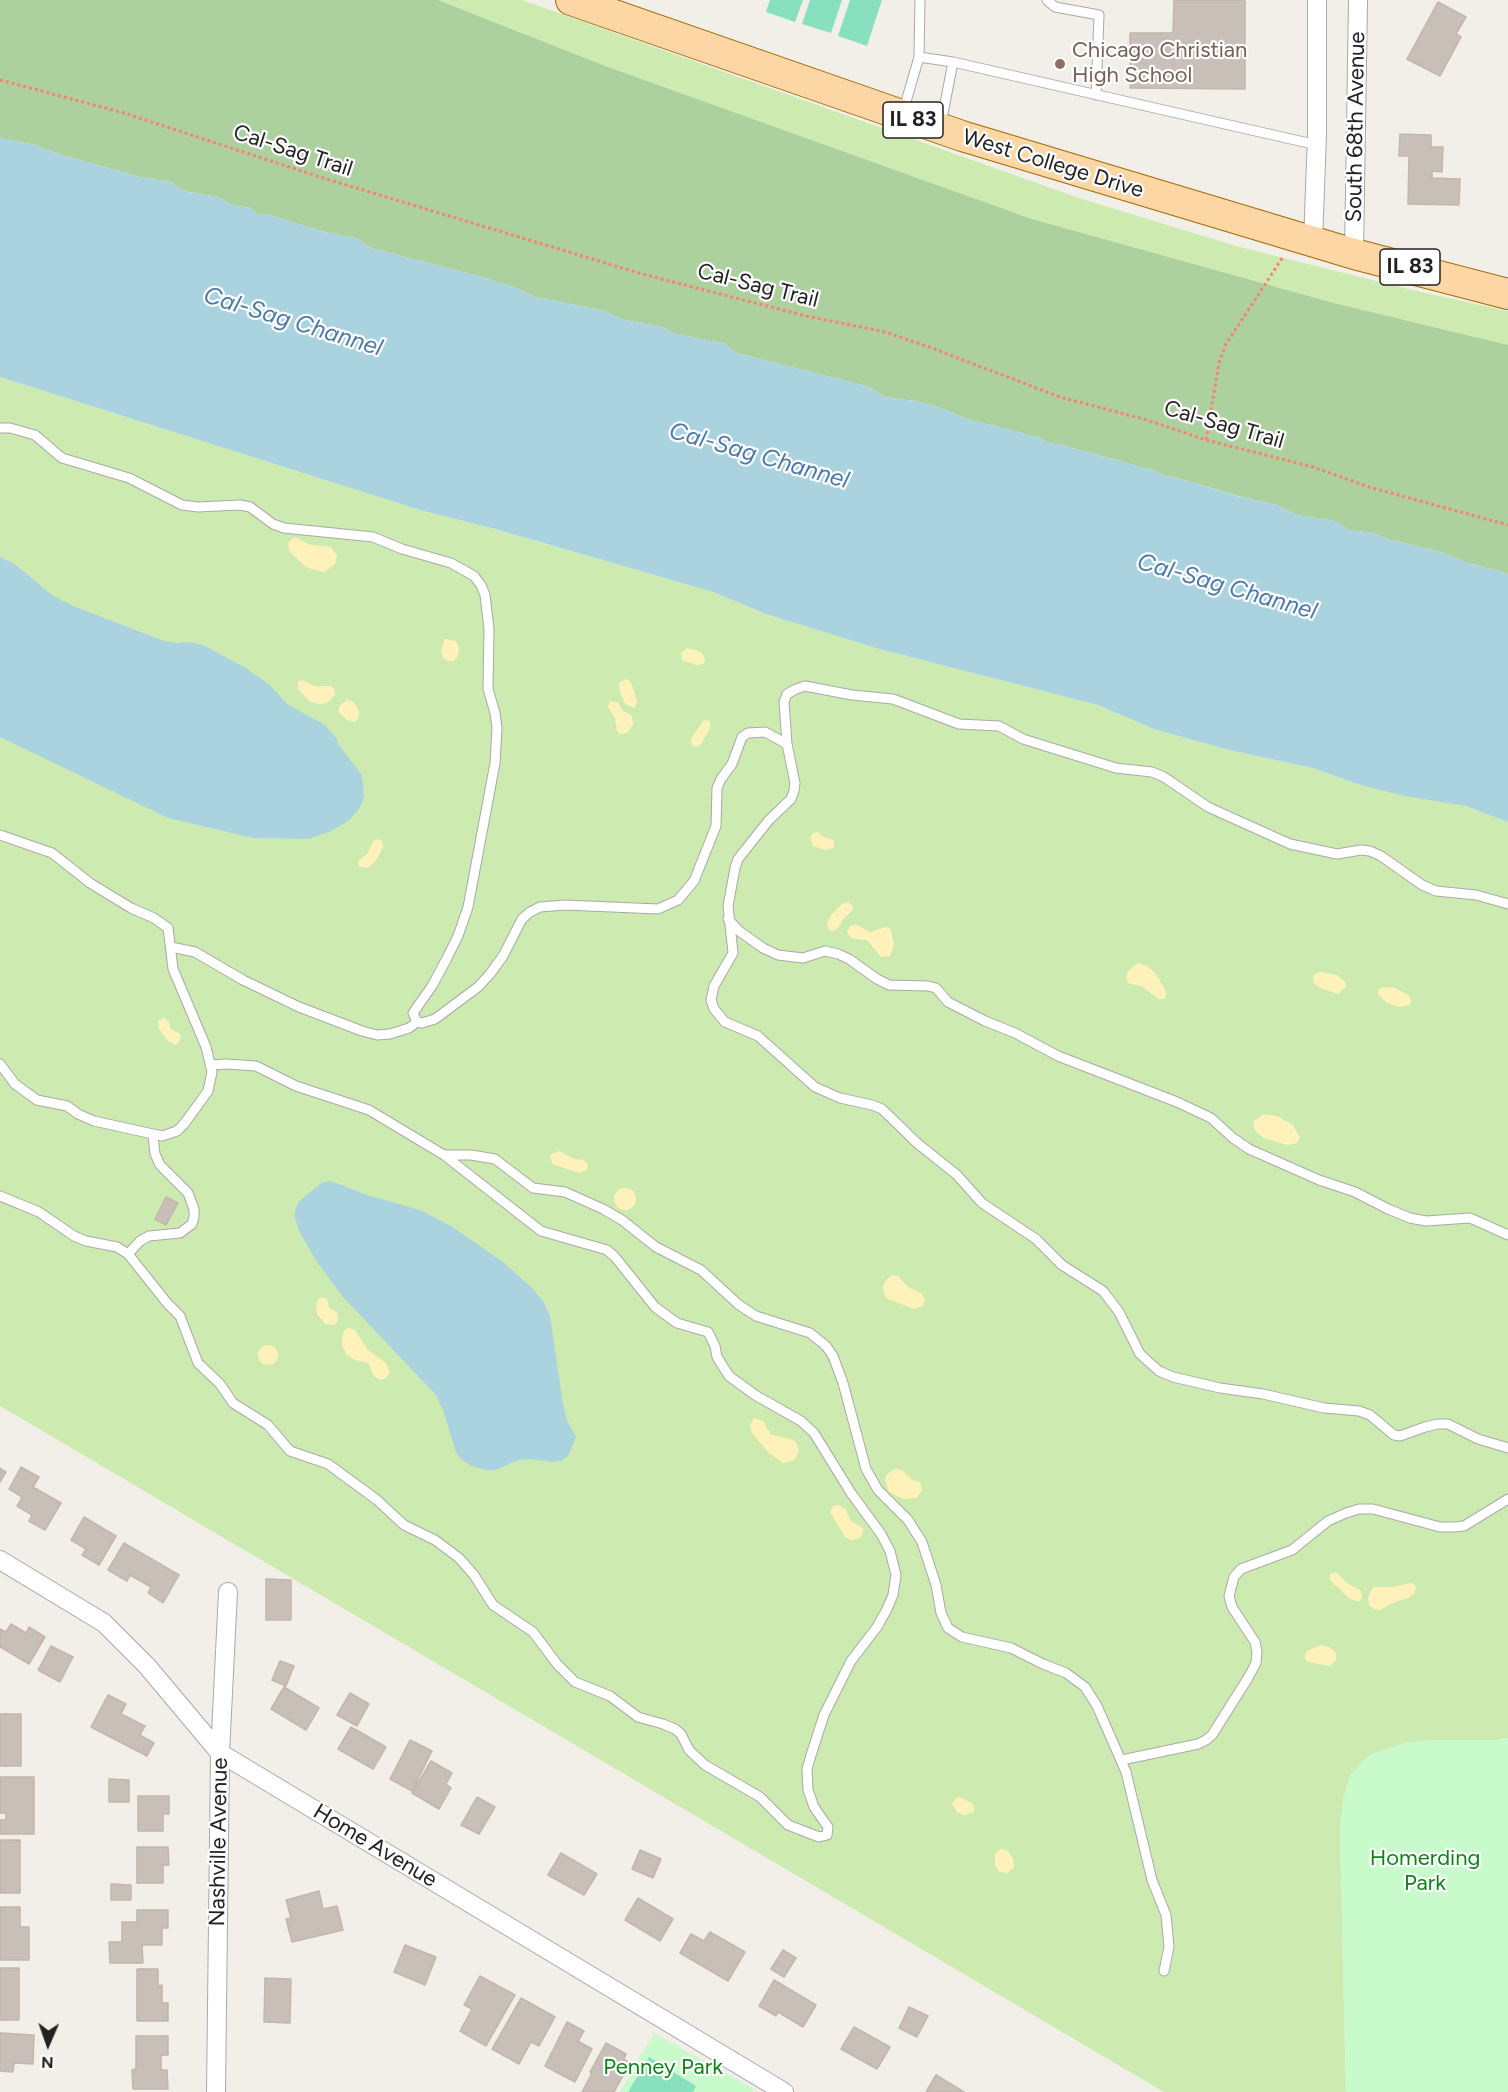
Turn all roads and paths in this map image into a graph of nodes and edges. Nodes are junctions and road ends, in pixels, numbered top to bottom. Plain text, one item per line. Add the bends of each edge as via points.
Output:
1 (571, 0) edge
2 (920, 0) edge
3 (1047, 0) edge
4 (1317, 0) edge
5 (1358, 0) edge
6 (919, 57) junction
7 (953, 62) junction
8 (0, 80) edge
9 (1095, 95) junction
10 (902, 116) junction
11 (940, 129) junction
12 (1317, 145) junction
13 (1301, 238) junction
14 (1354, 254) junction
15 (1508, 294) edge
16 (0, 428) edge
17 (1206, 440) junction
18 (1508, 525) edge
19 (787, 744) junction
20 (0, 836) edge
21 (1508, 904) edge
22 (728, 919) junction
23 (171, 947) junction
24 (417, 1022) junction
25 (0, 1064) edge
26 (211, 1065) junction
27 (153, 1136) junction
28 (444, 1155) junction
29 (0, 1196) edge
30 (1508, 1235) edge
31 (128, 1254) junction
32 (1508, 1448) edge
33 (1508, 1499) edge
34 (0, 1560) edge
35 (228, 1592) dead end
36 (220, 1753) junction
37 (1122, 1760) junction
38 (1164, 1971) dead end
39 (216, 2092) edge
40 (784, 2092) edge

1 - 10 main road, West College Drive / IL 83
2 - 6 lane
3 - 9 lane via 1055,7 1099,15
4 - 12 street
5 - 14 street, South 68th Avenue
6 - 7 lane
6 - 10 lane
7 - 9 lane
7 - 11 lane
8 - 17 path, Cal-Sag Trail via 124,113 631,271 885,332 1060,398
9 - 12 lane
10 - 11 main road, West College Drive / IL 83
11 - 13 main road, West College Drive / IL 83
12 - 13 street
13 - 14 main road, West College Drive / IL 83
13 - 17 path via 1284,256 1226,344
14 - 15 main road, West College Drive / IL 83
16 - 24 lane via 35,435 62,458 129,478 182,505 240,505 284,528 373,537 451,563 474,576 481,585 489,629 488,689 497,728 495,763 468,907 446,960 413,1013
17 - 18 path, Cal-Sag Trail
19 - 21 lane via 784,702 787,694 796,689 806,686 893,699 959,724 999,726 1023,739 1116,768 1152,772 1208,807 1290,844 1337,854 1370,851 1436,891
19 - 22 lane via 794,791 738,859
19 - 24 lane via 765,732 742,737 717,788 716,826 694,881 678,900 658,909 540,907 522,919 503,956 478,987 435,1019
20 - 23 lane via 52,853 90,883 162,923 168,928
22 - 30 lane via 739,931 778,955 803,958 832,952 889,985 936,988 948,1002 985,1021 1058,1056 1177,1102 1211,1118 1249,1149 1410,1218 1470,1218
22 - 32 lane via 733,953 711,993 719,1016 758,1036 815,1088 882,1109 957,1175 982,1203 1036,1239 1062,1265 1103,1291 1119,1312 1140,1354 1159,1371 1220,1388 1359,1410 1370,1414 1394,1435 1448,1424 1484,1442
23 - 24 lane via 195,952 299,1007 362,1031 390,1034
23 - 26 lane via 173,969
25 - 27 lane via 15,1084 37,1100 67,1106 94,1121
26 - 27 lane via 208,1091 184,1124 168,1135
26 - 28 lane via 256,1066 296,1086 369,1110
27 - 31 lane via 160,1165 188,1193 194,1217 192,1224 180,1233 148,1236
28 - 31 lane via 541,1230 607,1250 655,1307 677,1323 708,1332 729,1376 814,1433 881,1534 894,1563 893,1595 831,1700 807,1769 810,1798 828,1827 827,1834 819,1837 788,1825 759,1797 705,1765 675,1729 638,1717 610,1696 575,1682 533,1632 493,1605 459,1558 435,1540 404,1525 328,1464 290,1451 268,1425 233,1403 204,1370 180,1316
28 - 37 lane via 495,1159 533,1188 565,1192 603,1209 656,1247 700,1270 728,1297 756,1316 820,1340 838,1368 871,1480 908,1520 922,1542 948,1628 962,1636 1011,1648 1075,1678 1097,1706
29 - 31 lane via 39,1212 74,1236 117,1247
33 - 37 lane via 1464,1526 1454,1527 1359,1509 1328,1521 1292,1550 1241,1569 1234,1577 1229,1596 1255,1642 1256,1663 1248,1678 1206,1740
34 - 36 street, Home Avenue via 104,1623 147,1666
35 - 36 street, Nashville Avenue
36 - 39 street, Nashville Avenue
36 - 40 street, Home Avenue
37 - 38 lane via 1152,1880 1166,1915 1169,1947

